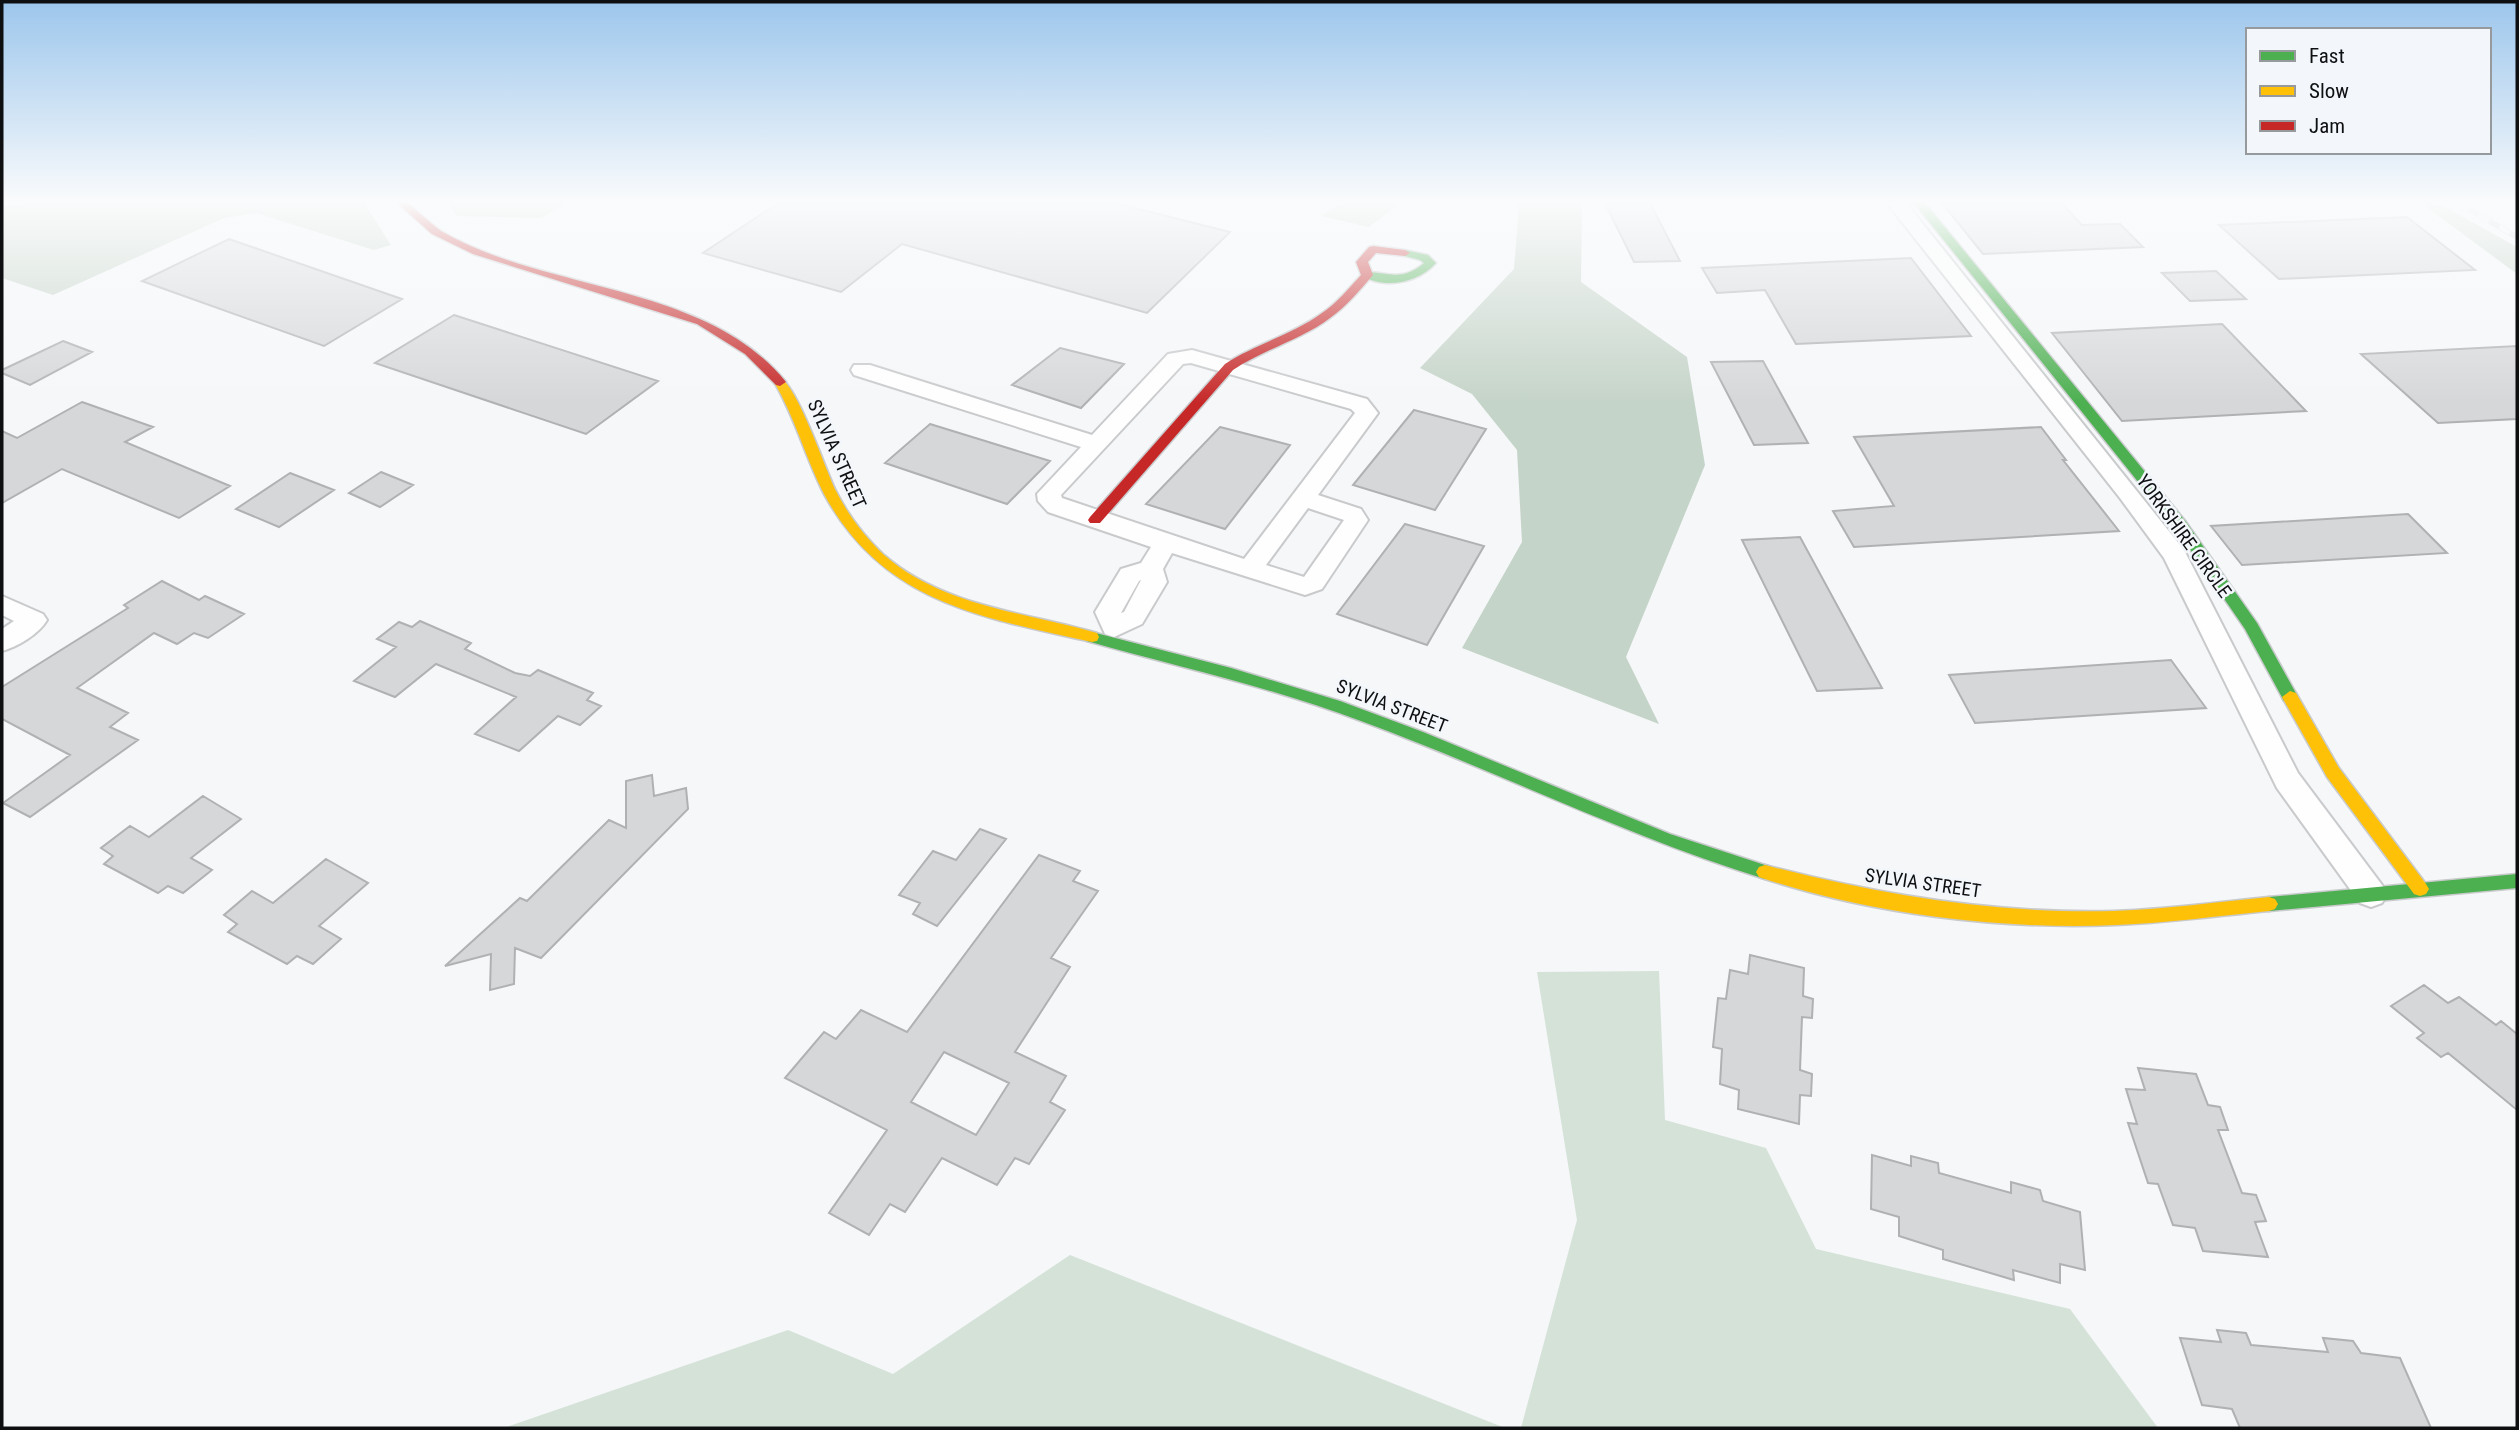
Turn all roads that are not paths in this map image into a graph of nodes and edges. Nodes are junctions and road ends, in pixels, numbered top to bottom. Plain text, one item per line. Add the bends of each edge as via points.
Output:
1 (536, 270) edge
2 (1949, 270) edge
3 (1973, 270) edge
4 (1367, 275) dead end
5 (1229, 367) junction
6 (862, 370) dead end
7 (1096, 444) junction
8 (1303, 498) junction
9 (1095, 520) junction
10 (1166, 544) junction
11 (1250, 569) junction
12 (2, 605) edge
13 (1111, 635) junction
14 (2, 642) edge
15 (2517, 881) edge
16 (2420, 889) junction
17 (2371, 894) junction

1 - 13 street, SYLVIA STREET via 701,321 752,352 787,393 845,524 882,563 911,583 976,609
2 - 17 street, YORKSHIRE CIRCLE via 2175,556 2287,780
3 - 16 street, YORKSHIRE CIRCLE via 2154,491 2205,561 2277,670 2306,731 2376,835
4 - 5 street via 1322,319 1247,352
5 - 7 street via 1192,356 1176,359
5 - 8 street via 1365,408 1367,413
5 - 9 street
6 - 7 street
7 - 9 street via 1049,494 1057,507
8 - 11 street
8 - 11 street via 1352,514 1356,520 1313,583 1305,586
9 - 10 street
10 - 11 street
10 - 13 street via 1150,569 1130,575 1108,612
12 - 14 street via 34,620
13 - 17 street, SYLVIA STREET via 1369,718 1679,844 1749,868 1866,897 2016,916 2116,918
15 - 16 street, SYLVIA STREET
16 - 17 street, SYLVIA STREET

